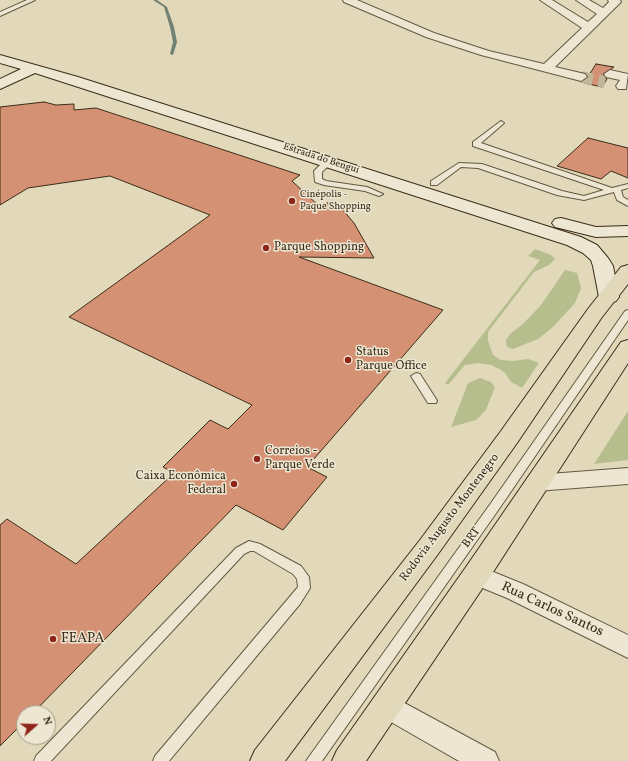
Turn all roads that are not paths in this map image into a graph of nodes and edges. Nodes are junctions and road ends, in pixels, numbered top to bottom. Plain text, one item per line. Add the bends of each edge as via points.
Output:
1 (32, 0) edge
2 (348, 0) edge
3 (372, 0) edge
4 (545, 0) edge
5 (581, 0) edge
6 (616, 1) edge
7 (604, 13) junction
8 (0, 14) edge
9 (415, 23) junction
10 (588, 27) junction
11 (442, 29) junction
12 (430, 35) junction
13 (0, 46) edge
14 (0, 59) edge
15 (550, 65) junction
16 (27, 67) junction
17 (592, 70) tunnel mouth
18 (92, 74) junction
19 (0, 77) edge
20 (581, 77) tunnel mouth
21 (607, 78) tunnel mouth
22 (626, 83) edge
23 (0, 85) edge
24 (192, 112) junction
25 (501, 123) dead end
26 (328, 162) junction
27 (434, 183) junction
28 (628, 186) edge
29 (613, 190) junction
30 (379, 194) dead end
31 (628, 204) edge
32 (628, 231) edge
33 (600, 232) junction
34 (590, 249) junction
35 (628, 271) edge
36 (609, 297) junction
37 (628, 313) edge
38 (628, 347) edge
39 (416, 376) dead end
40 (432, 401) dead end
41 (628, 476) edge
42 (536, 483) junction
43 (476, 576) junction
44 (628, 647) edge
45 (386, 705) junction
46 (41, 761) edge
47 (160, 761) edge
48 (266, 761) edge
49 (313, 761) edge
50 (348, 761) edge
51 (485, 761) edge

1 - 8 lane
2 - 9 street
3 - 9 street
4 - 10 street
5 - 7 street
6 - 7 street
7 - 10 street
9 - 11 street
9 - 12 street
10 - 15 street
11 - 12 street
11 - 15 street
12 - 15 street via 485,53
13 - 18 street, Estrada do Benguí
14 - 16 street, Estrada do Benguí
15 - 17 street
15 - 20 street
16 - 18 street via 34,62 67,72
16 - 19 street
16 - 23 street
16 - 24 street, Estrada do Benguí
18 - 24 street, Estrada do Benguí
21 - 22 street
24 - 26 street, Estrada do Benguí
24 - 27 street, Estrada do Benguí
25 - 29 lane via 476,144
26 - 30 lane via 318,171 318,180 367,189
26 - 34 street, Estrada do Benguí via 549,232
27 - 29 lane via 459,165 479,166 560,193 584,198
27 - 33 street, Estrada do Benguí via 584,230
28 - 29 lane
29 - 31 lane
32 - 33 street, Estrada do Benguí
33 - 34 street via 601,242
34 - 36 street, Estrada do Benguí via 603,266
35 - 36 main road, Rodovia Augusto Montenegro
36 - 48 main road, Rodovia Augusto Montenegro via 595,313 429,547
37 - 49 lane, BRT via 500,500
38 - 42 main road
39 - 40 lane
41 - 42 street
42 - 43 main road
43 - 44 street, Rua Carlos Santos via 515,591
43 - 45 main road
45 - 50 main road
45 - 51 street
46 - 47 lane via 240,550 248,546 256,547 297,570 303,577 304,588 296,600

